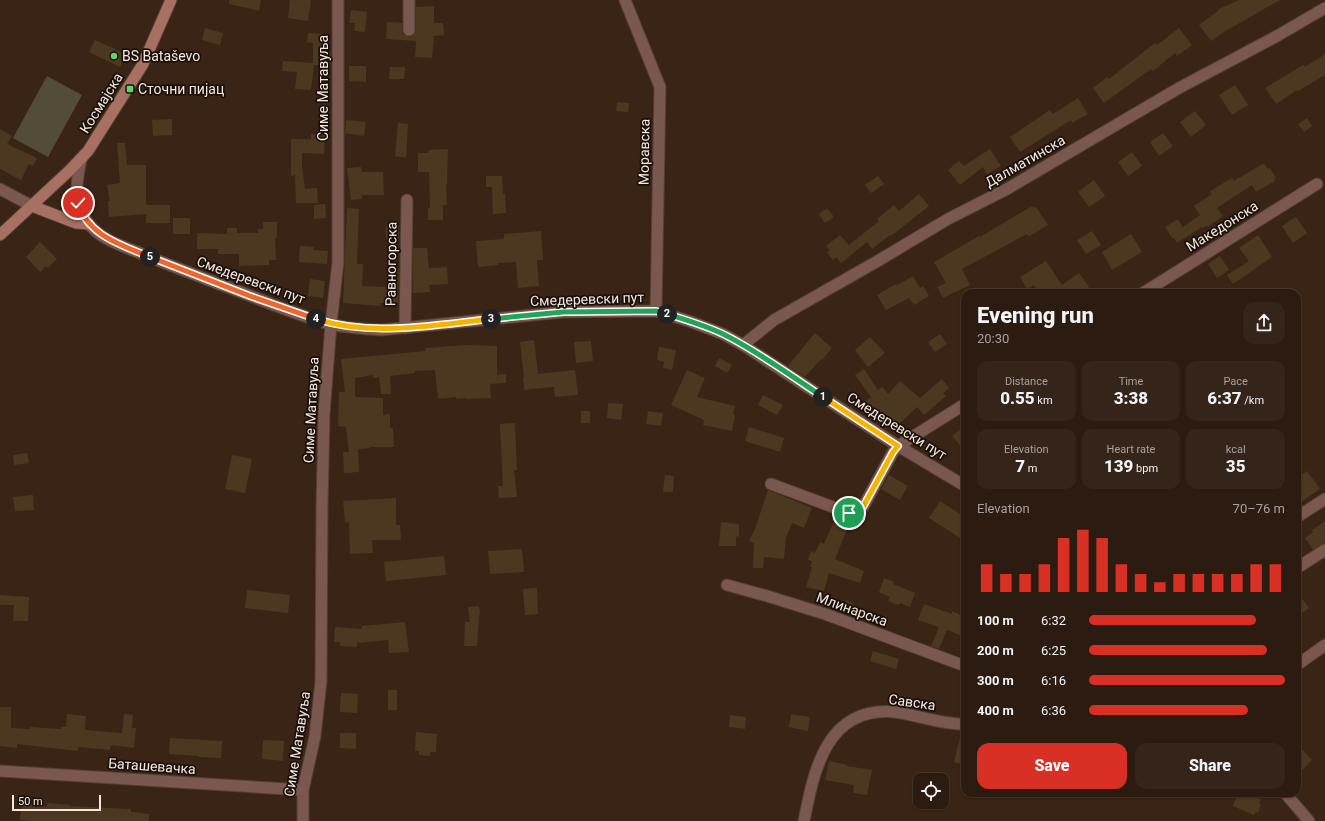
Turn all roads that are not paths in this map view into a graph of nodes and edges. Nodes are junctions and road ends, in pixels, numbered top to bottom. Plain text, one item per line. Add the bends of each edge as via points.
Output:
1 (171, 0) edge
2 (338, 0) edge
3 (409, 0) edge
4 (625, 0) edge
5 (1325, 8) edge
6 (409, 30) dead end
7 (81, 160) junction
8 (1317, 184) dead end
9 (0, 189) edge
10 (407, 200) dead end
11 (32, 206) junction
12 (89, 224) junction
13 (0, 235) edge
14 (1149, 289) edge
15 (656, 311) junction
16 (331, 324) junction
17 (405, 328) junction
18 (743, 345) junction
19 (961, 407) edge
20 (898, 446) junction
21 (771, 484) dead end
22 (961, 484) edge
23 (1325, 499) edge
24 (1301, 514) edge
25 (1325, 550) edge
26 (1301, 565) edge
27 (727, 585) dead end
28 (1325, 645) edge
29 (1301, 662) edge
30 (961, 665) edge
31 (961, 724) edge
32 (0, 772) edge
33 (303, 790) junction
34 (1288, 797) edge
35 (303, 821) edge
36 (804, 821) edge
37 (1309, 821) edge

1 - 7 main road, Космајска via 143,64
2 - 16 street, Симе Матавуља via 338,262
3 - 6 street
4 - 15 street, Моравска via 660,87
5 - 18 street, Далматинска via 1179,88 1007,189 948,218 774,320
7 - 11 main road, Космајска
7 - 12 street via 77,175 77,195
8 - 14 street, Македонска
9 - 11 street
10 - 17 street, Равногорска
11 - 12 main road via 76,223
11 - 13 main road, Космајска
12 - 16 street, Смедеревски пут via 115,242 183,271
15 - 17 street, Смедеревски пут via 563,312
15 - 18 street, Смедеревски пут via 689,321
16 - 17 street, Смедеревски пут via 381,330
16 - 33 street, Симе Матавуља via 322,476 321,681 315,736
18 - 20 street, Смедеревски пут
19 - 20 street
20 - 21 street via 863,507 857,512 849,513
20 - 22 street, Смедеревски пут
23 - 24 street
25 - 26 street
27 - 30 street, Млинарска via 825,614
28 - 29 street
31 - 36 street, Савска via 895,712 859,716 829,741 823,752 814,772
32 - 33 street, Баташевачка
33 - 35 street, Симе Матавуља
34 - 37 street

